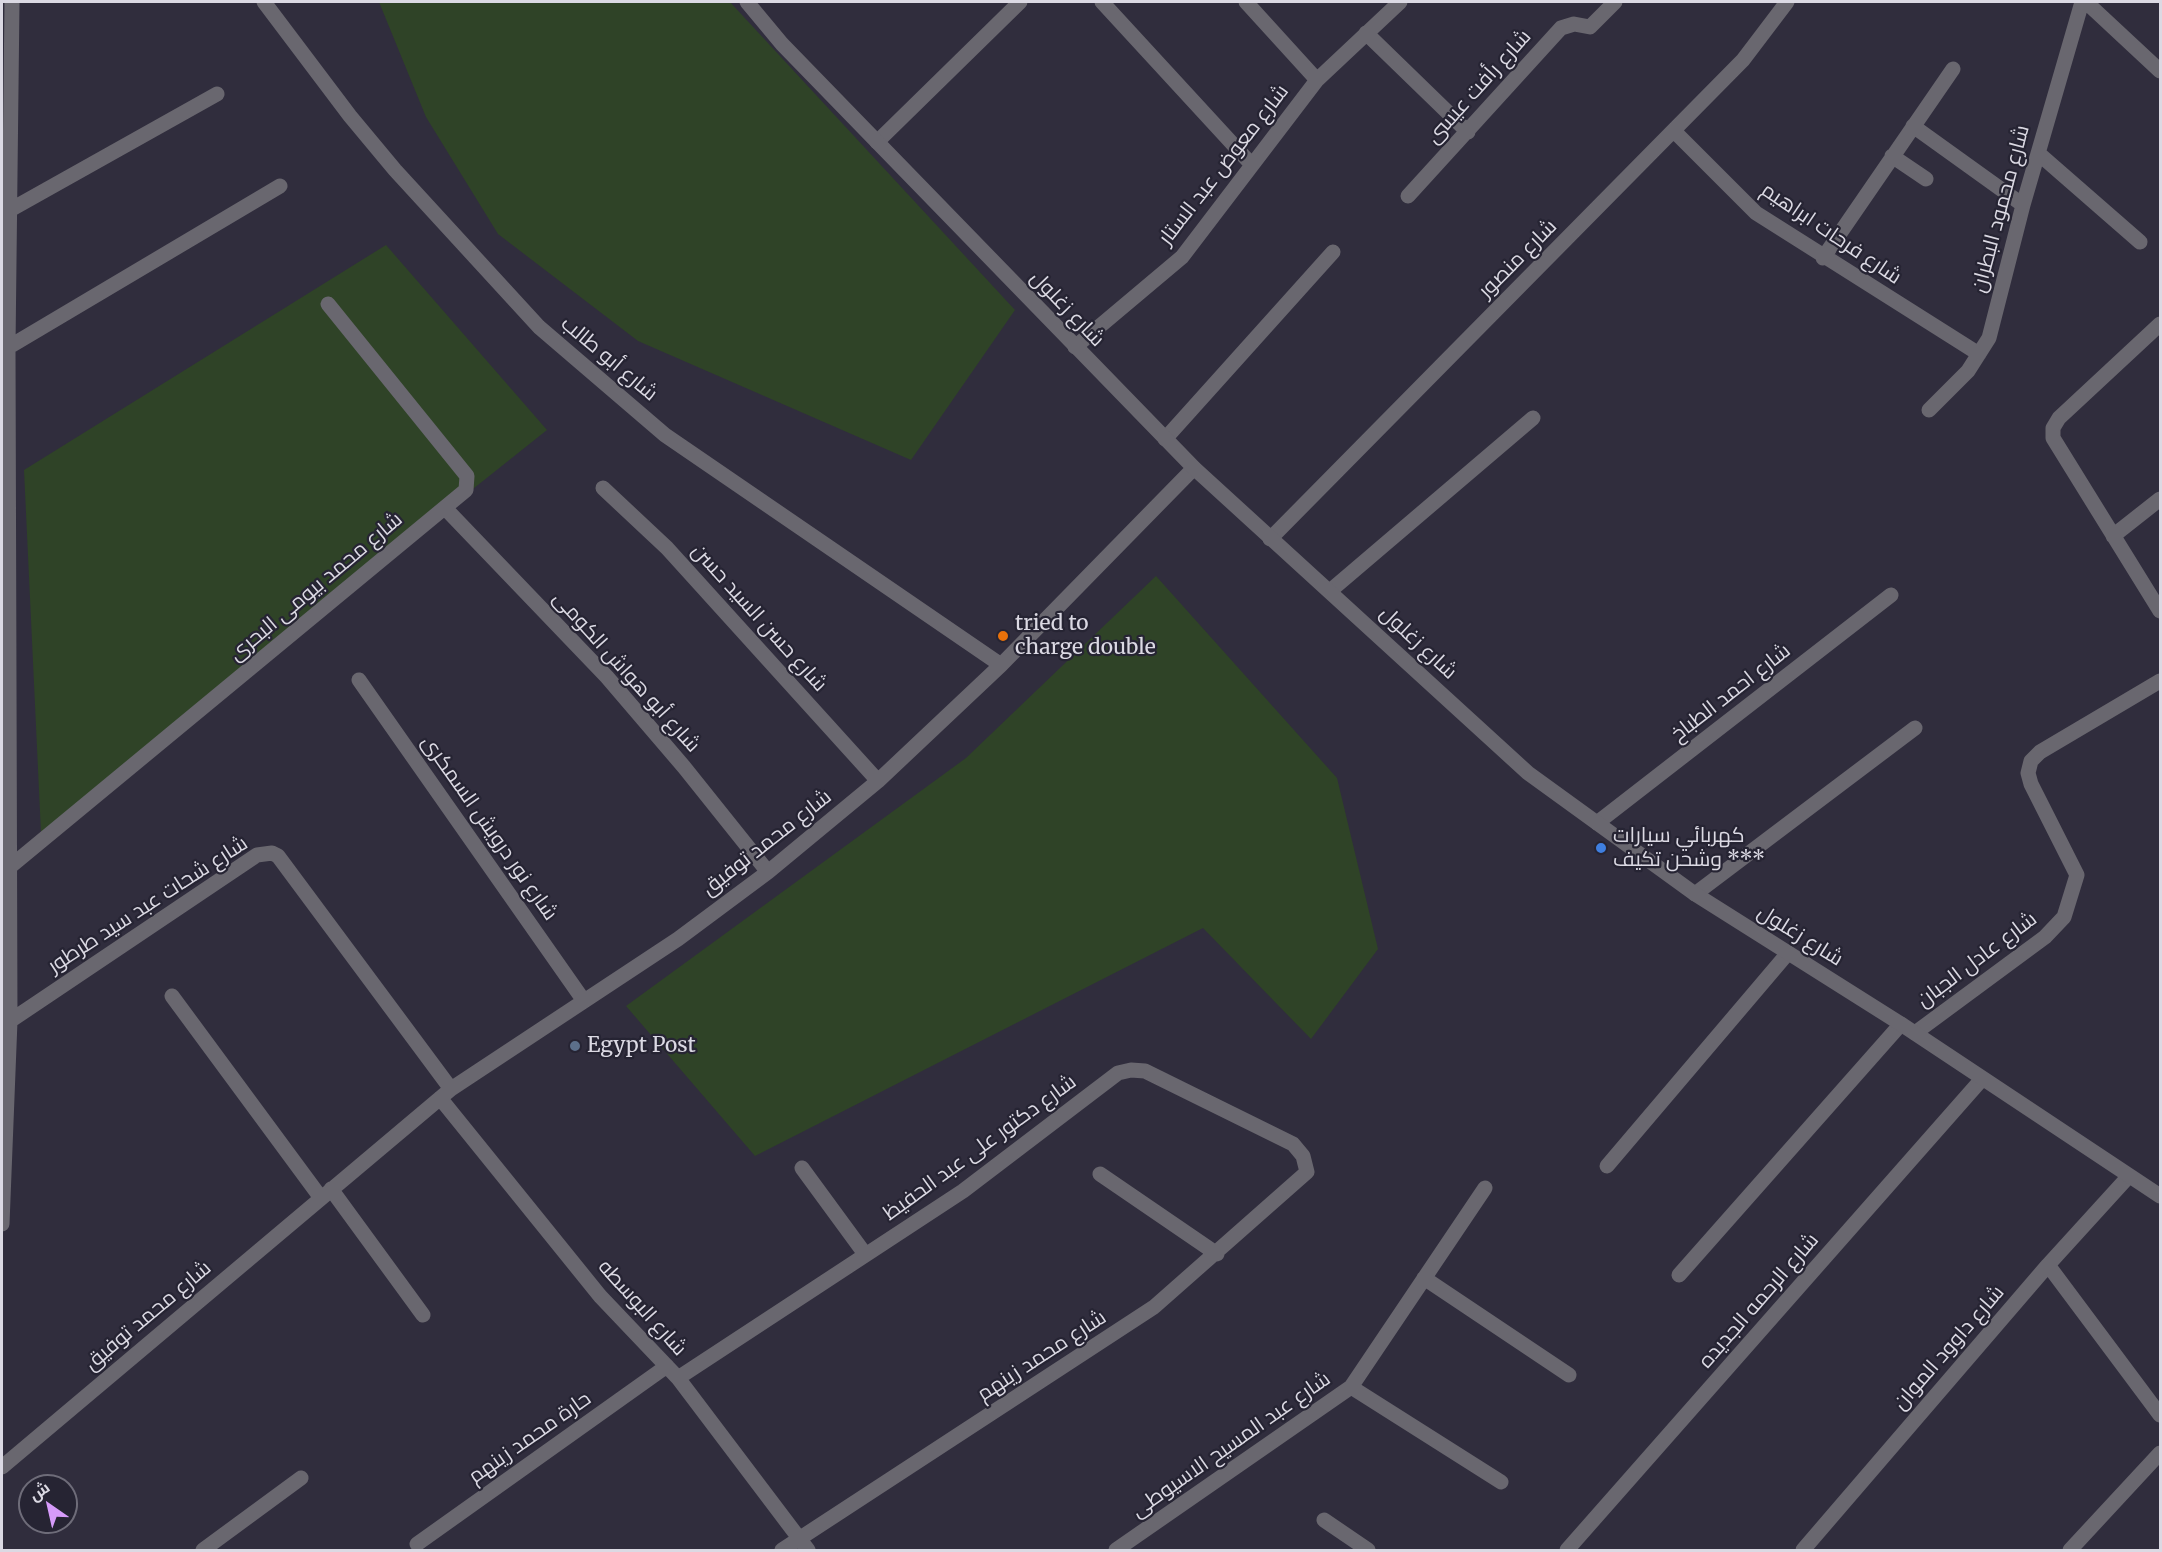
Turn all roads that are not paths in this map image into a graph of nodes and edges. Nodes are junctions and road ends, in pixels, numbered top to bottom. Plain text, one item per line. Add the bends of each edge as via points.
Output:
1 (12, 2) edge
2 (264, 2) edge
3 (747, 2) edge
4 (1020, 2) edge
5 (1102, 2) edge
6 (1246, 2) edge
7 (1615, 2) edge
8 (1787, 2) edge
9 (2084, 2) edge
10 (1396, 3) edge
11 (1366, 33) junction
12 (1953, 69) dead end
13 (2160, 71) edge
14 (1317, 80) junction
15 (218, 94) dead end
16 (1913, 126) junction
17 (1674, 131) junction
18 (1468, 132) junction
19 (877, 142) junction
20 (2038, 153) junction
21 (1892, 156) junction
22 (6, 158) edge
23 (1251, 165) junction
24 (1926, 178) dead end
25 (280, 186) dead end
26 (1408, 196) dead end
27 (2023, 205) junction
28 (10, 210) junction
29 (2140, 242) dead end
30 (1333, 252) dead end
31 (1823, 258) junction
32 (328, 304) dead end
33 (2160, 324) edge
34 (1075, 347) junction
35 (5, 349) edge
36 (1979, 354) junction
37 (1929, 410) dead end
38 (1533, 418) dead end
39 (1166, 439) junction
40 (1194, 468) junction
41 (603, 488) dead end
42 (2160, 499) edge
43 (445, 508) junction
44 (2113, 536) junction
45 (1270, 539) junction
46 (1330, 591) junction
47 (1891, 596) dead end
48 (2160, 611) edge
49 (1001, 665) junction
50 (359, 680) dead end
51 (2160, 681) edge
52 (1915, 728) dead end
53 (878, 781) junction
54 (6, 802) edge
55 (1597, 823) junction
56 (11, 866) junction
57 (768, 872) junction
58 (1695, 894) junction
59 (1788, 953) junction
60 (172, 996) dead end
61 (585, 1001) junction
62 (10, 1021) junction
63 (1901, 1024) junction
64 (1915, 1033) junction
65 (1982, 1079) junction
66 (446, 1094) junction
67 (1607, 1166) dead end
68 (802, 1167) dead end
69 (1307, 1172) joint
70 (1100, 1174) dead end
71 (2129, 1176) junction
72 (1485, 1188) dead end
73 (326, 1193) junction
74 (2160, 1196) edge
75 (2, 1224) edge
76 (865, 1254) junction
77 (1217, 1254) junction
78 (2048, 1265) junction
79 (1679, 1275) dead end
80 (1424, 1278) junction
81 (423, 1314) dead end
82 (667, 1366) junction
83 (1569, 1375) dead end
84 (678, 1378) junction
85 (1351, 1387) junction
86 (2160, 1415) edge
87 (2160, 1453) edge
88 (2, 1467) edge
89 (301, 1478) dead end
90 (1501, 1482) dead end
91 (1324, 1520) dead end
92 (417, 1544) dead end
93 (804, 1545) edge
94 (203, 1551) edge
95 (782, 1551) edge
96 (1116, 1551) edge
97 (1368, 1551) edge
98 (1567, 1551) edge
99 (1803, 1551) edge
100 (2070, 1551) edge

1 - 22 street
2 - 49 street, شارع أبو طالب via 395,170 539,327 665,435
3 - 19 street, شارع زغلول
4 - 19 street
5 - 23 street
6 - 14 street
7 - 18 street, شارع رأفت عيسى via 1590,27 1574,24 1561,28
8 - 17 street, شارع منصور via 1743,60
9 - 13 street
9 - 20 street, شارع محمود البطران
10 - 11 street, شارع معوض عبد الستار
11 - 14 street, شارع معوض عبد الستار
11 - 18 street
12 - 16 street
14 - 23 street, شارع معوض عبد الستار
15 - 28 street
16 - 21 street
16 - 27 street
17 - 31 street, شارع فرحات ابراهيم via 1756,213
17 - 45 street, شارع منصور
18 - 26 street, شارع رأفت عيسى
19 - 34 street, شارع زغلول
20 - 27 street, شارع محمود البطران
20 - 29 street
21 - 24 street
21 - 31 street
22 - 28 street
23 - 34 street, شارع معوض عبد الستار via 1182,257
25 - 35 street
27 - 36 street, شارع محمود البطران via 1989,338
28 - 35 street
30 - 39 street
31 - 36 street, شارع فرحات ابراهيم
32 - 43 street, شارع محمد بيومى البحرى via 466,476 466,490
33 - 44 street via 2053,428 2053,438
34 - 39 street, شارع زغلول
35 - 54 street
36 - 37 street, شارع محمود البطران via 1968,372
38 - 46 street
39 - 40 street, شارع زغلول
40 - 45 street, شارع زغلول
40 - 49 street, شارع محمد توفيق
41 - 53 street, شارع حسن السيد حسن via 667,548
42 - 44 street
43 - 56 street, شارع محمد بيومى البحرى
43 - 57 street, شارع أبو هواش الكومى via 607,677
44 - 48 street
45 - 46 street, شارع زغلول
46 - 55 street, شارع زغلول via 1528,773
47 - 55 street, شارع احمد الطباخ
49 - 53 street, شارع محمد توفيق
50 - 61 street, شارع نور درويش السمكرى
51 - 64 street, شارع عادل الجبان via 2031,761 2031,784 2077,875 2064,917 2045,937
52 - 58 street
53 - 57 street, شارع محمد توفيق
54 - 56 street
55 - 58 street, شارع زغلول
56 - 62 street
57 - 61 street, شارع محمد توفيق
58 - 59 street, شارع زغلول
59 - 63 street, شارع زغلول
59 - 67 street
60 - 73 street
61 - 66 street, شارع محمد توفيق
62 - 66 street, شارع شحات عبد سيد طرطور via 257,855 272,853 278,856
62 - 75 street
63 - 64 street, شارع زغلول
63 - 79 street
64 - 65 street, شارع زغلول
65 - 71 street, شارع زغلول
65 - 98 street, شارع الرحمه الجديده
66 - 73 street, شارع محمد توفيق
66 - 82 street, شارع البوسطه via 600,1296
68 - 76 street
69 - 76 street, شارع دكتور على عبد الحفيظ via 1303,1156 1293,1144 1145,1071 1131,1070 1118,1073 963,1191
69 - 77 street, شارع محمد زينهم
70 - 77 street
71 - 74 street, شارع زغلول
71 - 78 street, شارع داوود الموان
72 - 80 street, شارع عبد المسيح الاسيوطى
73 - 81 street
73 - 88 street, شارع محمد توفيق
76 - 84 street, شارع دكتور على عبد الحفيظ
77 - 93 street, شارع محمد زينهم via 1124,1328
78 - 86 street
78 - 99 street, شارع داوود الموان
80 - 83 street
80 - 85 street, شارع عبد المسيح الاسيوطى
82 - 84 street, شارع البوسطه
82 - 92 street, حارة محمد زينهم
84 - 93 street, شارع البوسطه
85 - 90 street
85 - 96 street, شارع عبد المسيح الاسيوطى
87 - 100 street
89 - 94 street
91 - 97 street
93 - 95 street, شارع محمد زينهم

